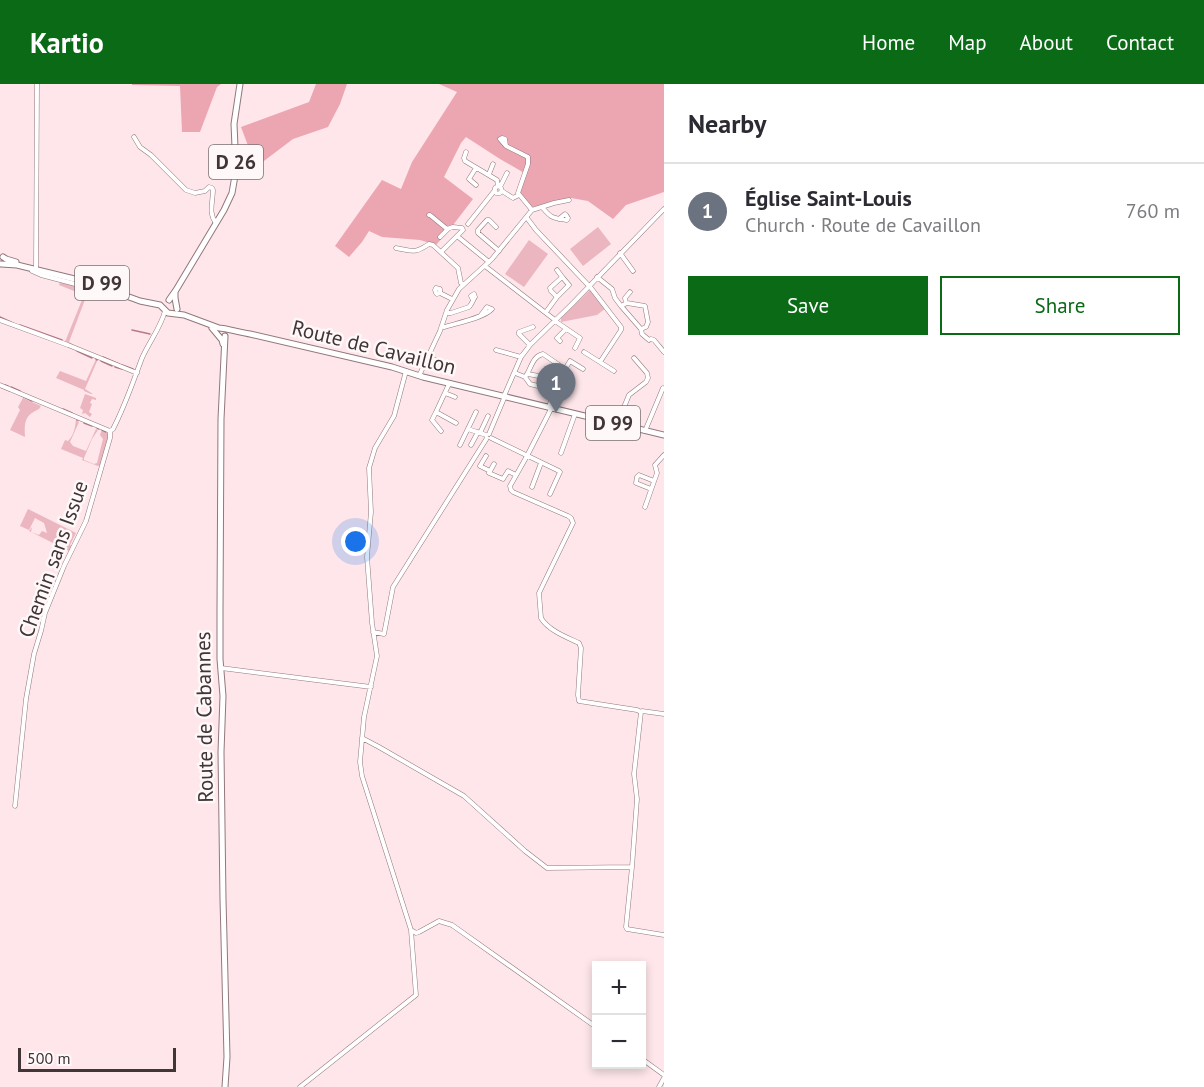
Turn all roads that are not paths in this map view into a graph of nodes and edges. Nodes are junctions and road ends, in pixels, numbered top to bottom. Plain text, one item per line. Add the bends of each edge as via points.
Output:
1 (37, 84) edge
2 (240, 84) edge
3 (134, 137) dead end
4 (506, 146) dead end
5 (466, 152) dead end
6 (493, 164) dead end
7 (476, 168) junction
8 (507, 173) dead end
9 (489, 175) junction
10 (476, 185) dead end
11 (499, 189) junction
12 (519, 195) junction
13 (569, 200) dead end
14 (542, 207) junction
15 (664, 208) edge
16 (532, 210) junction
17 (429, 215) dead end
18 (527, 218) junction
19 (558, 219) dead end
20 (216, 223) junction
21 (468, 224) dead end
22 (496, 226) dead end
23 (449, 229) junction
24 (457, 236) junction
25 (441, 237) dead end
26 (396, 248) dead end
27 (499, 251) junction
28 (441, 252) junction
29 (620, 253) junction
30 (1, 254) edge
31 (489, 262) junction
32 (0, 265) edge
33 (485, 266) junction
34 (36, 267) junction
35 (557, 270) dead end
36 (633, 271) dead end
37 (597, 277) junction
38 (563, 278) junction
39 (463, 284) junction
40 (543, 286) dead end
41 (588, 286) junction
42 (176, 290) junction
43 (550, 290) junction
44 (440, 292) dead end
45 (630, 292) dead end
46 (556, 297) junction
47 (452, 299) junction
48 (473, 300) dead end
49 (623, 304) junction
50 (169, 308) junction
51 (546, 312) junction
52 (446, 313) junction
53 (481, 315) dead end
54 (0, 320) edge
55 (555, 321) junction
56 (442, 326) junction
57 (533, 327) dead end
58 (567, 329) junction
59 (641, 329) junction
60 (222, 333) junction
61 (560, 341) dead end
62 (530, 345) junction
63 (574, 348) dead end
64 (496, 350) dead end
65 (584, 352) dead end
66 (664, 352) edge
67 (428, 357) junction
68 (521, 357) junction
69 (634, 358) dead end
70 (441, 362) dead end
71 (600, 362) junction
72 (559, 365) dead end
73 (584, 369) dead end
74 (406, 371) junction
75 (614, 371) dead end
76 (137, 373) junction
77 (514, 373) junction
78 (419, 375) junction
79 (526, 375) junction
80 (549, 375) dead end
81 (449, 383) junction
82 (0, 385) edge
83 (663, 388) edge
84 (550, 389) dead end
85 (445, 393) junction
86 (505, 396) junction
87 (455, 397) dead end
88 (550, 407) junction
89 (436, 412) junction
90 (477, 412) dead end
91 (575, 414) junction
92 (488, 416) dead end
93 (456, 423) dead end
94 (616, 424) junction
95 (468, 429) junction
96 (441, 430) dead end
97 (110, 431) junction
98 (645, 431) junction
99 (479, 433) junction
100 (664, 435) edge
101 (488, 436) junction
102 (460, 445) dead end
103 (471, 445) dead end
104 (561, 453) dead end
105 (664, 455) edge
106 (486, 456) dead end
107 (527, 456) junction
108 (541, 463) junction
109 (494, 464) dead end
110 (490, 471) junction
111 (516, 474) junction
112 (654, 481) junction
113 (532, 487) dead end
114 (651, 489) junction
115 (550, 494) dead end
116 (645, 507) dead end
117 (374, 632) junction
118 (222, 668) junction
119 (371, 687) junction
120 (641, 712) junction
121 (664, 714) edge
122 (362, 738) junction
123 (15, 806) dead end
124 (632, 867) junction
125 (411, 930) junction
126 (664, 935) edge
127 (592, 1024) edge
128 (646, 1062) edge
129 (664, 1076) edge
130 (301, 1086) edge
131 (225, 1087) edge
132 (309, 1087) edge
133 (658, 1087) edge

1 - 34 street
2 - 20 main road, D 26 via 234,124 235,179 231,197
3 - 20 street via 186,190 200,193 212,188 211,208
4 - 12 street via 528,157
5 - 7 street via 465,160
6 - 9 street
7 - 9 street
7 - 10 street via 469,179
8 - 11 street
9 - 11 street via 498,182
11 - 12 street via 513,198
11 - 21 street
12 - 16 street
13 - 14 street
14 - 16 street
14 - 19 street
15 - 29 street
16 - 18 street
17 - 23 street
18 - 27 street
18 - 41 street
20 - 42 main road, D 26
22 - 27 street via 488,219 477,233
23 - 24 street via 462,228
23 - 25 street
24 - 28 street
24 - 31 street
26 - 28 street via 415,252 429,244
27 - 31 street
28 - 39 street via 458,268
29 - 36 street
29 - 37 street
30 - 32 main road
30 - 34 main road, Route de Cavaillon / D 99 via 8,260
31 - 33 street
32 - 50 main road, Route de Cavaillon / D 99 via 91,283
33 - 39 street
33 - 51 street
34 - 50 main road, Route de Cavaillon / D 99 via 95,281
35 - 38 street
37 - 41 street
37 - 49 street
38 - 43 street
38 - 46 street via 569,285
39 - 47 street
40 - 43 street
41 - 55 street
41 - 71 street via 621,328
42 - 50 main road, D 26
42 - 50 main road via 176,302
43 - 46 street
44 - 47 street
45 - 49 street
46 - 51 street
47 - 52 street
48 - 52 street via 469,307
49 - 59 street
49 - 59 street via 646,307 648,324
50 - 60 main road, Route de Cavaillon / D 99
50 - 76 street, Chemin sans Issue
51 - 55 street
52 - 56 street
53 - 56 street
54 - 76 street
55 - 58 street
55 - 62 street
56 - 67 street
57 - 62 street via 519,332
58 - 61 street via 557,338
58 - 63 street via 580,338
59 - 66 street
60 - 74 main road, Route de Cavaillon / D 99 via 250,334
60 - 118 main road, Route de Cabannes
62 - 68 street
64 - 68 street
65 - 71 street
67 - 70 street
67 - 78 street
68 - 77 street
69 - 94 street via 648,378 629,395
71 - 75 street
72 - 79 street via 539,355
73 - 88 street via 570,361 556,384
74 - 78 main road, Route de Cavaillon / D 99
74 - 117 street via 394,416 375,447 369,468 371,513 367,557
76 - 97 street, Chemin sans Issue
77 - 79 street
77 - 86 street
78 - 81 main road, Route de Cavaillon / D 99
79 - 80 street
79 - 84 street via 530,384
81 - 85 street
81 - 86 main road, Route de Cavaillon / D 99
82 - 97 street
83 - 98 street
85 - 87 street
85 - 89 street
86 - 88 main road, Route de Cavaillon / D 99
86 - 101 street
88 - 91 main road, Route de Cavaillon / D 99
88 - 107 street
89 - 93 street
89 - 96 street via 432,420
90 - 95 street
91 - 94 main road, Route de Cavaillon / D 99
91 - 104 street
92 - 99 street
94 - 98 main road, Route de Cavaillon / D 99
95 - 99 street
95 - 102 street
97 - 123 street, Chemin sans Issue via 86,521 45,612 34,654
98 - 100 main road, Route de Cavaillon / D 99
99 - 101 street
99 - 103 street
101 - 107 street
101 - 117 street via 393,587 384,634
105 - 112 street via 655,465
106 - 110 street via 480,466
107 - 108 street
107 - 111 street
108 - 113 street
108 - 115 street via 560,472
109 - 110 street
110 - 111 street via 500,479 509,471
111 - 120 street via 511,490 572,521 539,597 542,621 581,648 579,701
112 - 114 street
112 - 114 street via 637,477 636,483
114 - 116 street
117 - 119 street via 377,656
118 - 119 street
118 - 131 main road, Route de Cabannes
119 - 122 street
120 - 121 street
120 - 124 street via 634,774 637,799
122 - 124 street via 464,796 547,868
122 - 125 street via 362,776
124 - 126 street via 626,927
125 - 127 street via 416,933 439,921 452,925
125 - 130 street via 416,994
128 - 129 street
129 - 133 street
130 - 132 street

